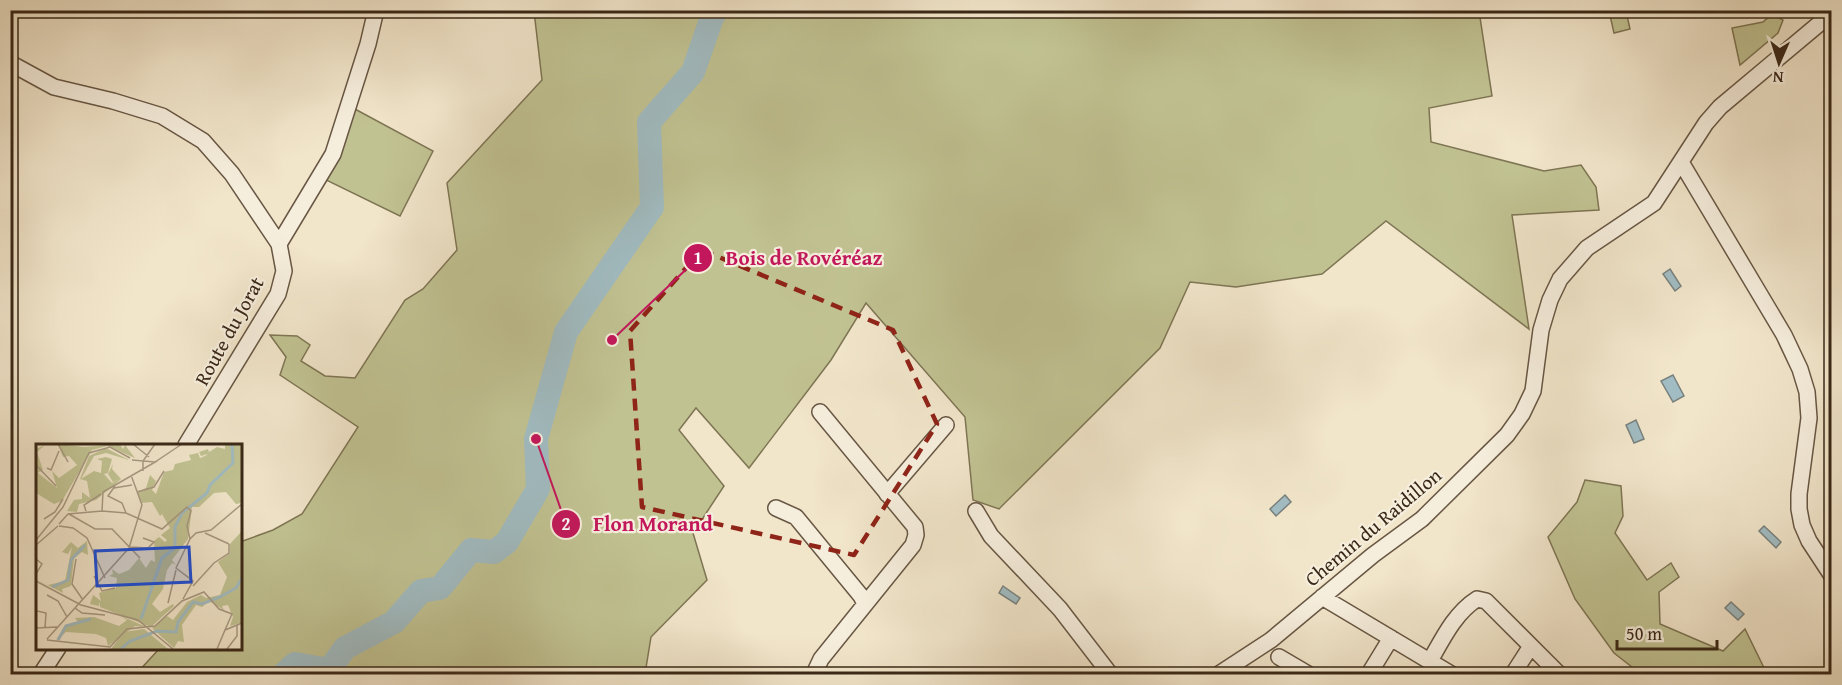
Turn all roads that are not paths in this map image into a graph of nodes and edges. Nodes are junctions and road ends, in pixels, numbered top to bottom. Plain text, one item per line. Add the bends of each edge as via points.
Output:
1 (376, 10) edge
2 (1832, 13) edge
3 (10, 63) edge
4 (1681, 162) junction
5 (279, 244) junction
6 (820, 412) dead end
7 (946, 425) dead end
8 (187, 444) edge
9 (887, 494) junction
10 (776, 508) dead end
11 (976, 511) dead end
12 (1832, 576) edge
13 (1322, 597) junction
14 (866, 604) junction
15 (1391, 638) junction
16 (1531, 646) junction
17 (57, 649) edge
18 (1279, 657) dead end
19 (1430, 661) junction
20 (41, 675) edge
21 (814, 675) edge
22 (1110, 675) edge
23 (1219, 675) edge
24 (1308, 675) edge
25 (1369, 675) edge
26 (1451, 675) edge
27 (1513, 675) edge
28 (1559, 675) edge

1 - 5 street via 333,154
2 - 4 street, Chemin du Raidillon via 1720,108
3 - 5 street, Route du Jorat via 54,87 162,116 203,141 232,174
4 - 12 street via 1800,369 1809,418 1799,509 1809,541
4 - 13 street, Chemin du Raidillon via 1654,203 1587,248 1560,279 1543,321 1533,391 1515,425 1428,514
5 - 8 street, Route du Jorat via 284,271 278,294
6 - 9 street
7 - 9 street
9 - 14 street via 915,527 916,535 913,545
10 - 14 street via 796,517
11 - 22 street via 991,536 1060,609
13 - 15 street
13 - 23 street, Chemin du Raidillon via 1271,640
14 - 21 street via 821,659
15 - 19 street
15 - 25 street
16 - 19 street via 1486,601 1477,599 1450,626
16 - 27 street
16 - 28 street
17 - 20 street
18 - 24 street
19 - 26 street

